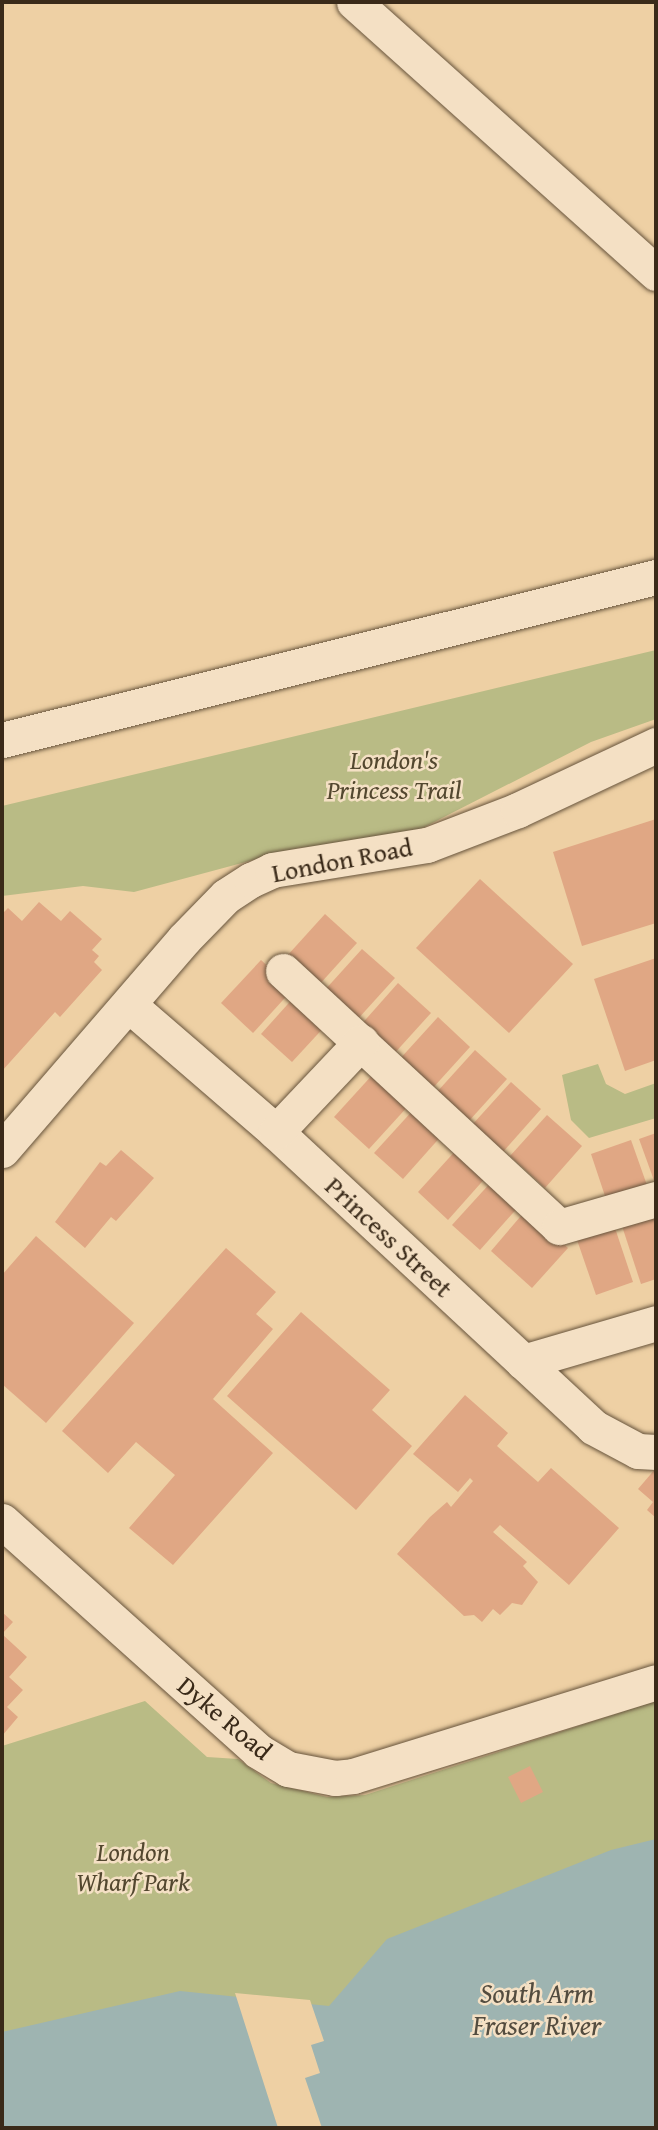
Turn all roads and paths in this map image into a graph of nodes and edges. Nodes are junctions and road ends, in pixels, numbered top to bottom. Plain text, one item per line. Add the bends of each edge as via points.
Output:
1 (354, 2) edge
2 (656, 273) edge
3 (656, 577) edge
4 (2, 740) edge
5 (656, 746) edge
6 (283, 971) dead end
7 (129, 1005) junction
8 (361, 1042) junction
9 (276, 1132) junction
10 (2, 1150) edge
11 (656, 1199) edge
12 (656, 1323) edge
13 (523, 1362) junction
14 (656, 1452) edge
15 (2, 1521) edge
16 (656, 1682) edge

1 - 2 street
3 - 4 street
5 - 7 street, London Road via 518,810 427,845 272,870 251,880 226,895
6 - 8 street
7 - 9 street, Princess Street
7 - 10 street, London Road
8 - 9 street
8 - 11 street via 559,1227
9 - 13 street, Princess Street
12 - 13 street
13 - 14 street, Princess Street via 593,1427 638,1451
15 - 16 street, Dyke Road via 258,1751 288,1769 335,1778 353,1776

